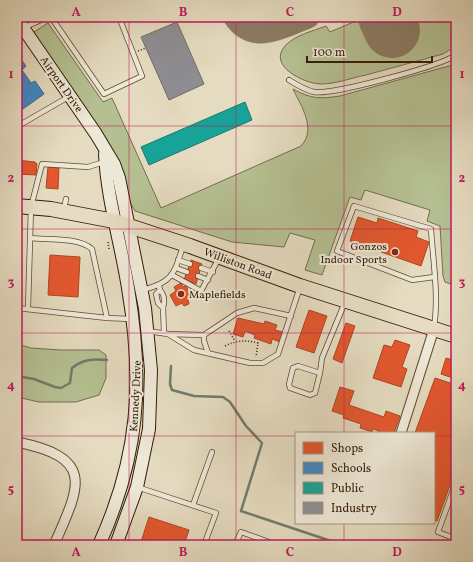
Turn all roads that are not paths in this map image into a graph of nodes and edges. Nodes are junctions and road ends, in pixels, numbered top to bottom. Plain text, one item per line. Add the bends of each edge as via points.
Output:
1 (48, 17) edge
2 (52, 17) edge
3 (119, 17) edge
4 (19, 26) edge
5 (456, 55) edge
6 (450, 59) junction
7 (456, 59) edge
8 (289, 80) dead end
9 (70, 96) junction
10 (17, 124) edge
11 (105, 156) junction
12 (24, 206) edge
13 (114, 221) junction
14 (128, 225) junction
15 (30, 238) junction
16 (184, 244) junction
17 (220, 257) junction
18 (178, 260) junction
19 (190, 264) dead end
20 (176, 268) junction
21 (201, 268) dead end
22 (187, 272) dead end
23 (212, 272) junction
24 (172, 275) junction
25 (198, 276) dead end
26 (434, 277) junction
27 (208, 280) junction
28 (300, 286) junction
29 (159, 288) junction
30 (141, 290) junction
31 (345, 300) junction
32 (17, 308) edge
33 (28, 308) junction
34 (291, 316) junction
35 (107, 318) junction
36 (133, 319) junction
37 (434, 329) junction
38 (147, 331) junction
39 (166, 334) junction
40 (204, 335) junction
41 (456, 336) edge
42 (208, 353) junction
43 (320, 373) junction
44 (401, 432) edge
45 (17, 442) edge
46 (212, 452) dead end
47 (456, 482) edge
48 (137, 487) junction
49 (450, 500) junction
50 (456, 503) edge
51 (192, 505) junction
52 (456, 539) edge
53 (54, 545) edge
54 (99, 545) edge
55 (116, 545) edge
56 (204, 545) edge
57 (235, 545) edge
58 (277, 545) edge

1 - 4 lane
2 - 3 lane via 104,94 142,76
4 - 9 main road, Airport Drive
5 - 6 lane
6 - 7 lane
6 - 8 lane via 328,91 314,92 301,88
9 - 10 lane via 18,126
9 - 11 main road, Airport Drive
11 - 12 lane via 88,167 42,164
11 - 13 main road, Airport Drive
11 - 14 main road, Airport Drive via 114,164 119,178
12 - 13 main road, Williston Road via 65,205
12 - 15 lane
13 - 14 main road, Williston Road
13 - 36 main road, Kennedy Drive
14 - 16 main road, Williston Road
14 - 30 main road, Kennedy Drive
15 - 33 lane
15 - 35 lane via 71,241 92,249
16 - 17 main road, Williston Road
16 - 18 lane
17 - 23 lane
17 - 28 main road, Williston Road
18 - 19 lane
18 - 20 lane
20 - 22 lane
20 - 24 lane
21 - 23 lane
23 - 27 lane
24 - 27 lane via 201,291
24 - 29 lane
25 - 27 lane
26 - 26 lane via 431,229 354,206 337,251 412,280
26 - 37 lane
28 - 31 main road, Williston Road
28 - 34 lane
29 - 30 lane
29 - 39 lane via 156,294 158,303 163,308
30 - 38 main road, Kennedy Drive
31 - 37 main road, Williston Road
31 - 43 lane via 322,358
32 - 33 lane
33 - 35 lane via 43,312
34 - 40 lane via 254,308 245,310
34 - 42 lane via 278,354 263,363
35 - 36 lane
36 - 38 main road
36 - 54 main road, Kennedy Drive via 138,370 136,422 119,494
37 - 41 main road, Williston Road
37 - 44 street
38 - 39 lane
38 - 48 main road, Kennedy Drive via 151,370 149,422
39 - 40 lane
39 - 42 lane via 194,350
40 - 42 lane
43 - 43 lane via 315,393 310,395 290,388 288,384 293,368 298,366
45 - 53 street via 46,450 64,460 74,471 77,483 75,497
46 - 51 lane
47 - 49 lane
48 - 51 lane
48 - 55 main road, Kennedy Drive
49 - 50 lane
49 - 52 lane via 438,532
51 - 56 lane via 216,513
57 - 58 lane via 241,532

